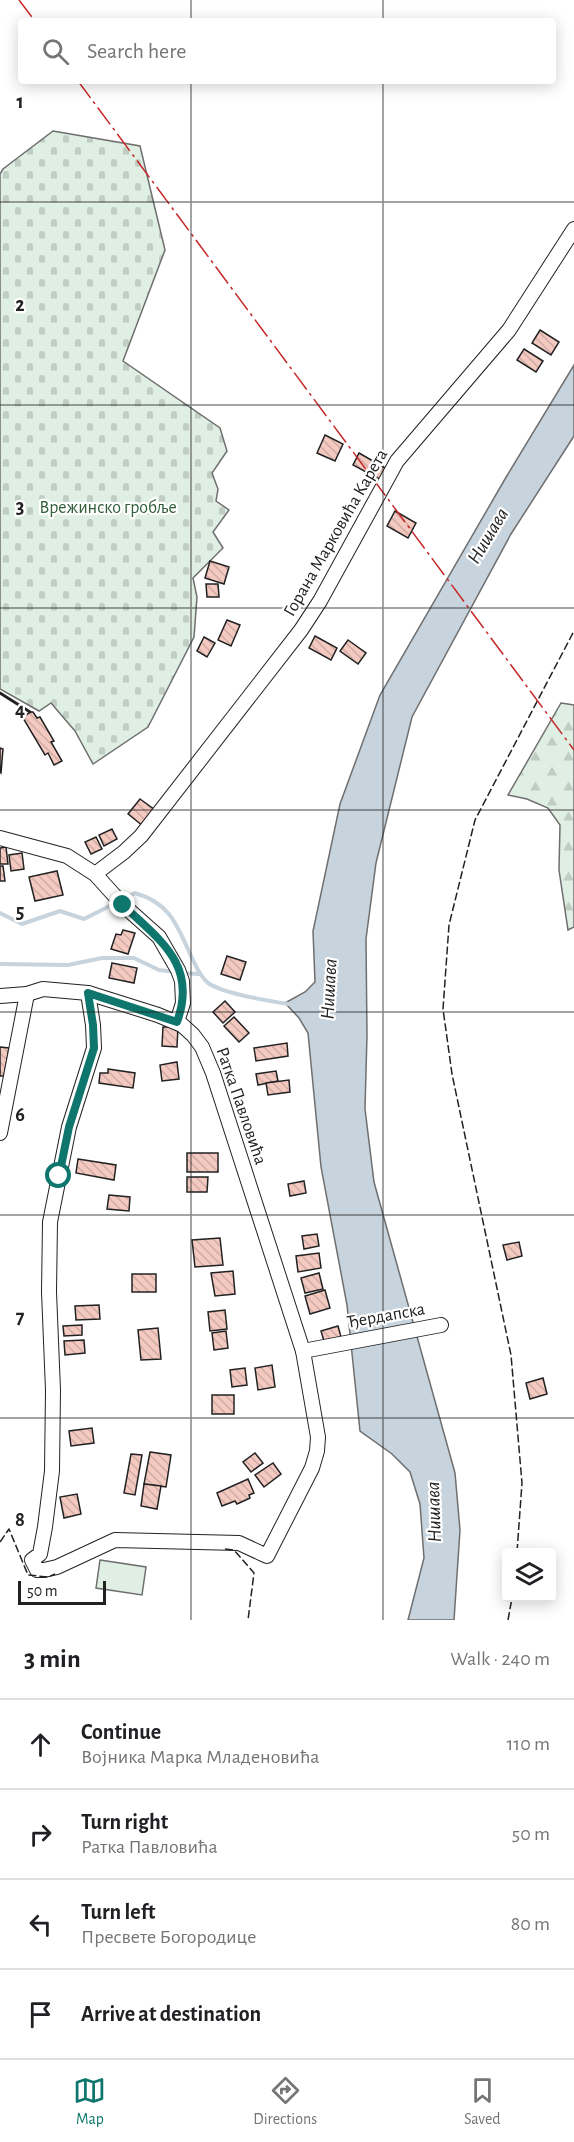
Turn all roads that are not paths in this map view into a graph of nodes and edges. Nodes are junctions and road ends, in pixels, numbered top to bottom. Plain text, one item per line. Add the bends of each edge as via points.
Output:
1 (574, 229) edge
2 (0, 838) edge
3 (94, 874) junction
4 (88, 993) junction
5 (27, 994) junction
6 (0, 996) edge
7 (177, 1022) junction
8 (3, 1099) edge
9 (0, 1133) edge
10 (441, 1325) dead end
11 (303, 1351) junction

1 - 3 street, Горана Марковића Карета via 509,330 397,461 301,630 141,836
2 - 3 street via 67,856
3 - 7 street via 159,937 179,972 184,995
4 - 5 street, Ратка Павловића via 44,989
4 - 7 street, Ратка Павловића
4 - 11 street, Ратка Павловића via 94,1048 69,1127 50,1222 52,1471 40,1554 32,1560 37,1570 57,1567 115,1540 239,1543 267,1556 317,1452 318,1437
5 - 6 street, Ратка Павловића
5 - 8 street
7 - 11 street, Ратка Павловића via 198,1040 209,1064
8 - 9 street
10 - 11 street, Ђердапска

